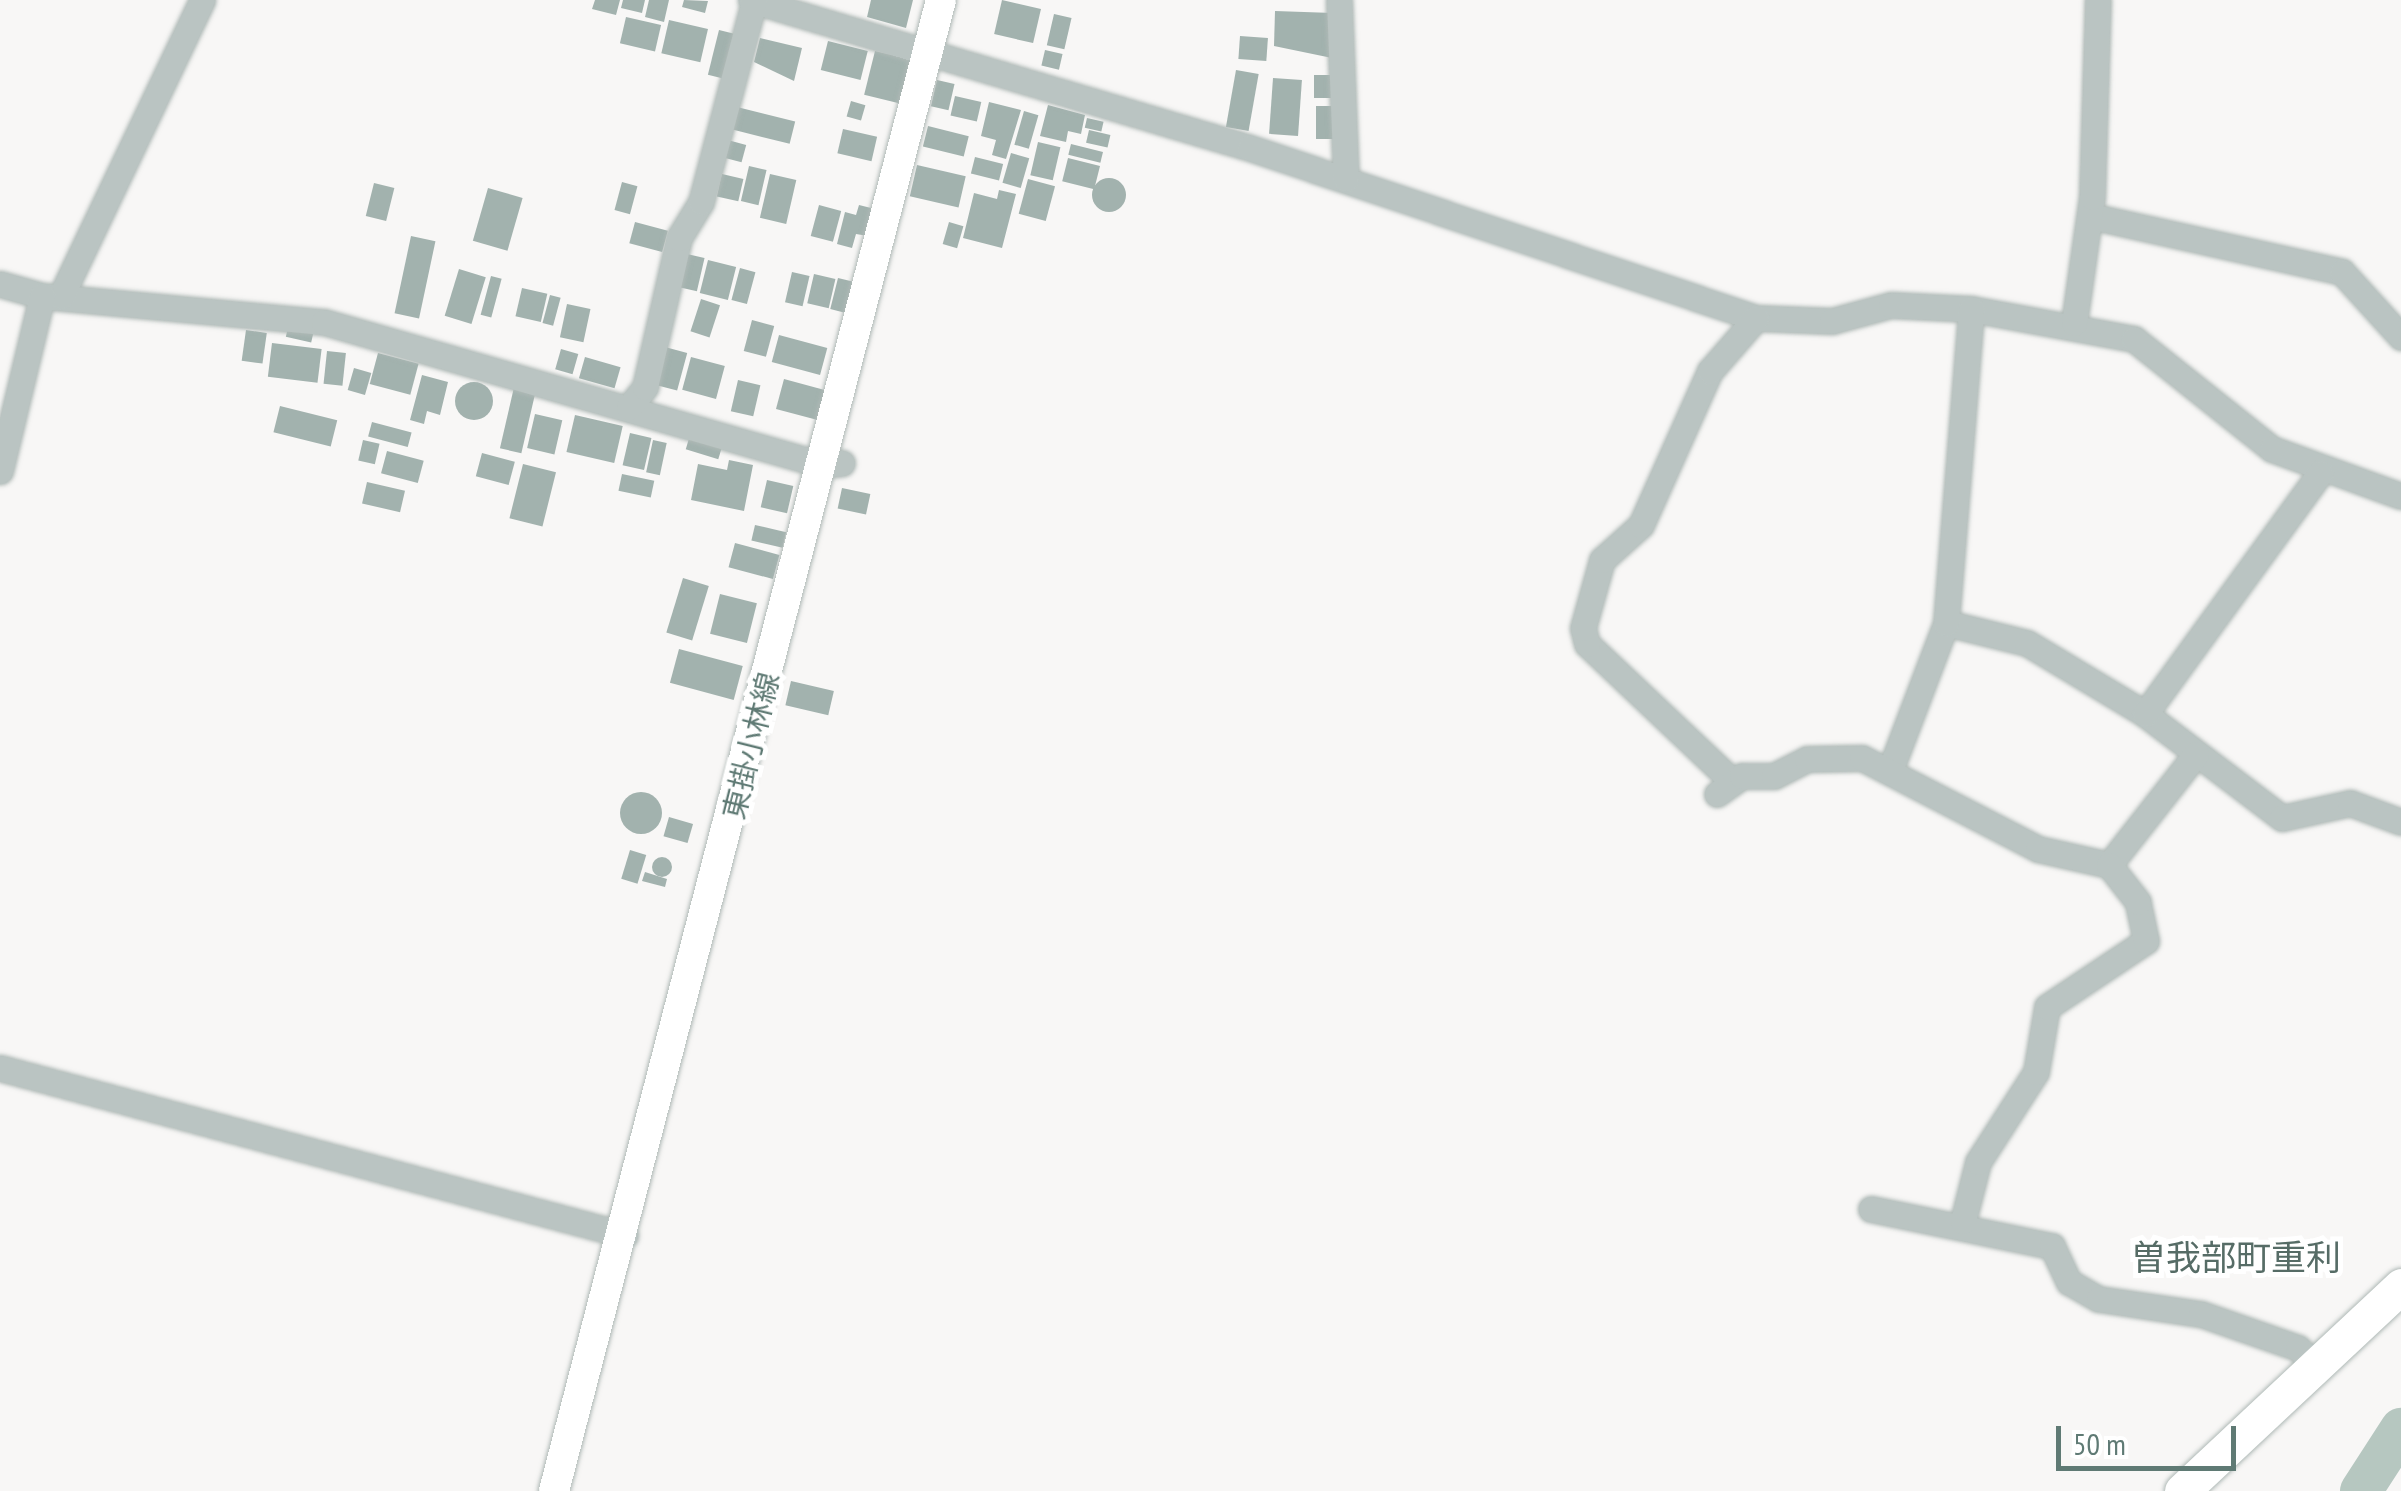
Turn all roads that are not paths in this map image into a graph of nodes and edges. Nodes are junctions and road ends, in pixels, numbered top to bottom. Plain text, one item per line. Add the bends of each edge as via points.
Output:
1 (202, 0) edge
2 (752, 0) edge
3 (941, 0) edge
4 (1339, 0) edge
5 (2098, 0) edge
6 (928, 55) junction
7 (1346, 179) junction
8 (2090, 216) junction
9 (0, 284) edge
10 (52, 296) junction
11 (1971, 309) junction
12 (1756, 318) junction
13 (2074, 324) junction
14 (2401, 337) edge
15 (629, 406) junction
16 (832, 464) junction
17 (0, 472) edge
18 (2320, 473) junction
19 (2401, 496) edge
20 (1946, 623) junction
21 (2145, 714) junction
22 (2196, 754) junction
23 (1891, 768) junction
24 (2401, 822) edge
25 (2109, 865) junction
26 (0, 1068) edge
27 (1871, 1208) dead end
28 (1963, 1221) junction
29 (626, 1234) junction
30 (2401, 1286) edge
31 (2316, 1366) junction
32 (554, 1491) edge
33 (2182, 1491) edge

1 - 10 street
2 - 6 street
2 - 15 street via 700,202 679,238 646,387
3 - 6 main road, 東掛小林線
4 - 7 street
5 - 8 street
6 - 7 street
6 - 16 main road, 東掛小林線
7 - 12 street
8 - 13 street
8 - 14 street via 2342,272
9 - 10 street
10 - 15 street via 306,318
10 - 17 street
11 - 12 street via 1891,305 1832,321
11 - 13 street
11 - 20 street
12 - 23 street via 1710,371 1641,525 1602,560 1582,628 1587,644 1725,788 1838,754
13 - 18 street via 2134,340 2227,418
15 - 16 street
16 - 29 main road, 東掛小林線
18 - 19 street
18 - 21 street
20 - 21 street via 2027,643
20 - 23 street
21 - 22 street
22 - 24 street via 2282,818 2350,804
22 - 25 street
23 - 25 street via 2038,849
25 - 28 street via 2138,902 2146,941 2047,1006 2036,1072 1978,1162
26 - 29 street
27 - 28 street via 1951,1228
28 - 31 street via 2052,1246 2069,1282 2099,1298 2202,1314 2298,1348
29 - 32 main road, 東掛小林線
30 - 31 highway
31 - 33 highway

